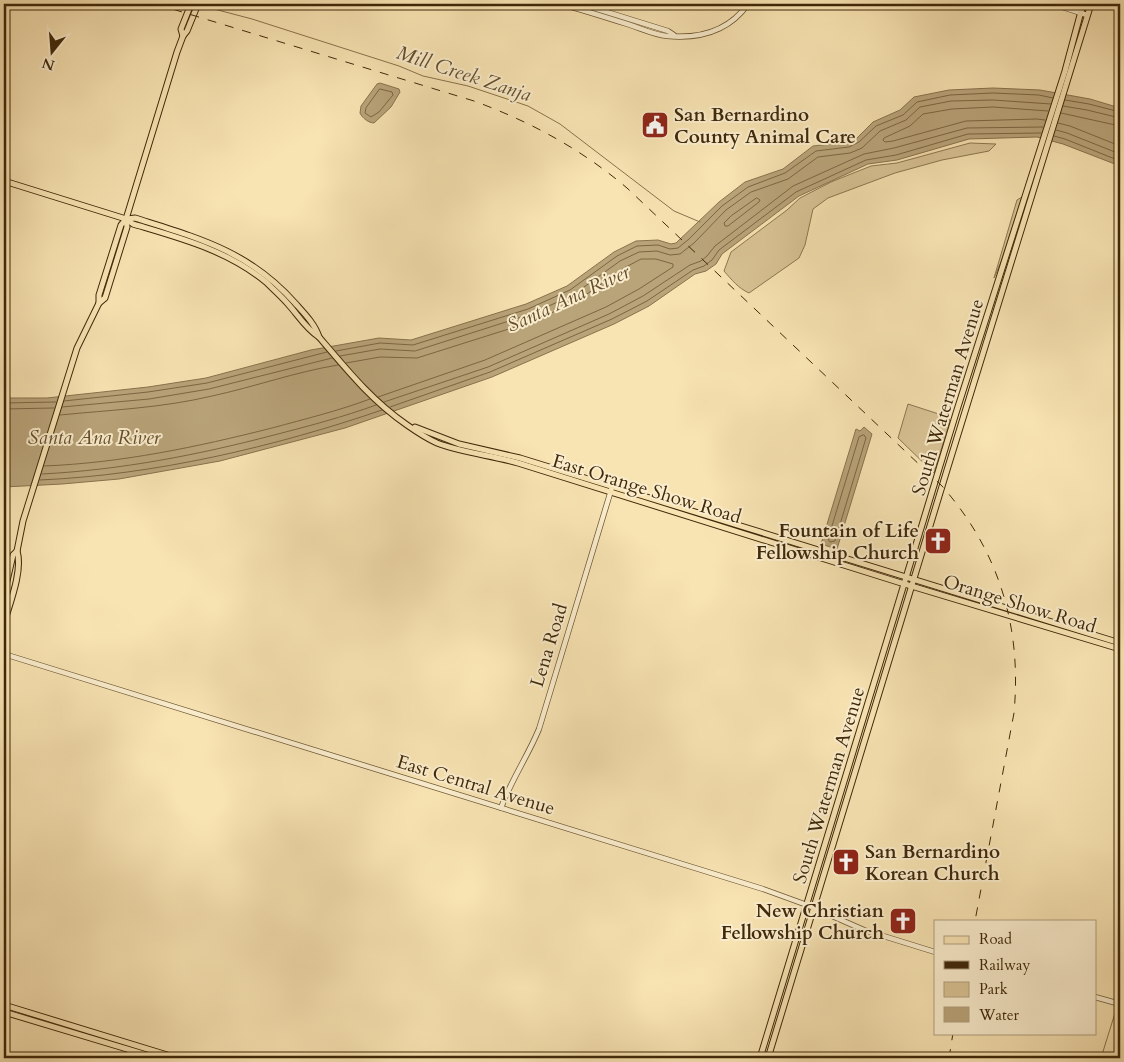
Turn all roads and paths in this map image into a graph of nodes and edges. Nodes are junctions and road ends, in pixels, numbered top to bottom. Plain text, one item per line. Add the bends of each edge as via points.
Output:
1 (198, 4) edge
2 (561, 4) edge
3 (581, 4) edge
4 (748, 4) edge
5 (1054, 4) edge
6 (1083, 4) edge
7 (1091, 4) edge
8 (192, 7) edge
9 (1081, 12) junction
10 (1087, 15) junction
11 (674, 35) junction
12 (1062, 89) junction
13 (4, 181) edge
14 (1033, 183) junction
15 (126, 219) junction
16 (611, 489) junction
17 (17, 551) junction
18 (906, 581) junction
19 (912, 583) junction
20 (4, 594) edge
21 (4, 622) edge
22 (1120, 643) edge
23 (1120, 649) edge
24 (4, 654) edge
25 (501, 808) junction
26 (807, 905) junction
27 (813, 908) junction
28 (934, 952) edge
29 (788, 968) junction
30 (786, 997) junction
31 (1098, 998) edge
32 (1119, 1004) edge
33 (4, 1005) edge
34 (4, 1012) edge
35 (157, 1058) edge
36 (177, 1058) edge
37 (760, 1058) edge
38 (768, 1058) edge

1 - 8 main road
2 - 11 street via 668,36
3 - 11 street
4 - 11 street via 737,17 715,31 697,36
5 - 9 street
6 - 9 main road, South Waterman Avenue
7 - 10 main road, South Waterman Avenue
8 - 15 main road
9 - 10 street
9 - 12 main road, South Waterman Avenue
10 - 12 main road, South Waterman Avenue
12 - 14 main road, South Waterman Avenue
13 - 15 main road
14 - 18 main road, South Waterman Avenue via 956,413
14 - 19 main road, South Waterman Avenue
15 - 16 main road, East Orange Show Road via 222,254 284,295 317,330 319,337 368,394 426,438 438,443 501,452
15 - 17 main road via 121,225 98,295 99,303 77,348 23,521
16 - 18 main road, East Orange Show Road
16 - 25 street, Lena Road via 539,729
17 - 20 main road via 13,555
17 - 21 main road via 15,582
18 - 19 main road, East Orange Show Road
18 - 26 main road, South Waterman Avenue
19 - 22 main road, Orange Show Road
19 - 23 main road, Orange Show Road
19 - 27 main road, South Waterman Avenue
24 - 25 street, East Central Avenue
25 - 26 street, East Central Avenue via 747,883
26 - 27 street, East Central Avenue
26 - 29 main road, South Waterman Avenue
27 - 28 street, East Central Avenue via 864,930
27 - 30 main road, South Waterman Avenue
29 - 30 main road
29 - 37 main road, South Waterman Avenue
30 - 38 main road, South Waterman Avenue
31 - 32 street
33 - 36 main road
34 - 35 main road

